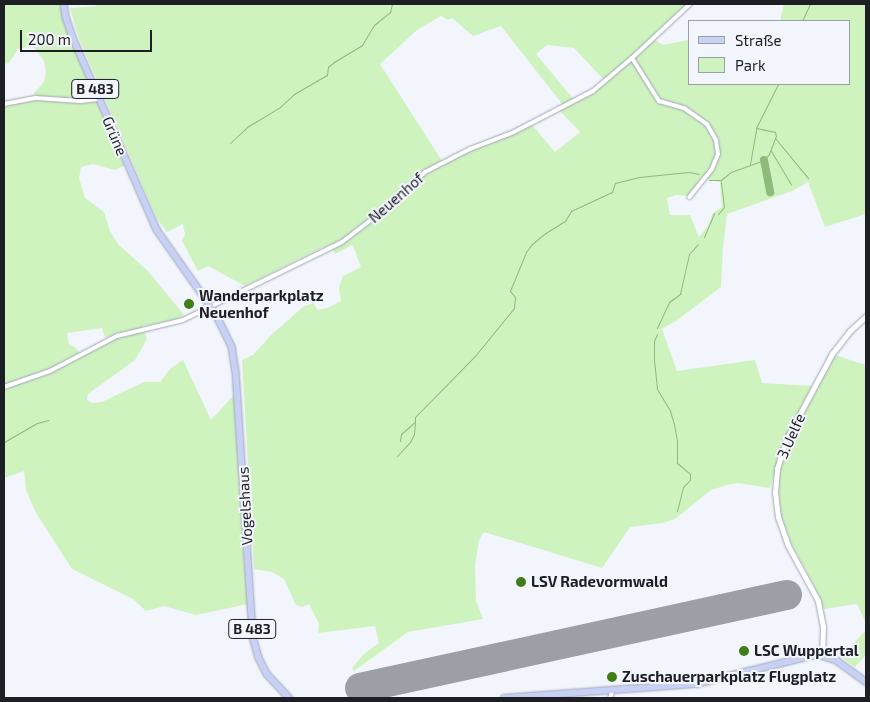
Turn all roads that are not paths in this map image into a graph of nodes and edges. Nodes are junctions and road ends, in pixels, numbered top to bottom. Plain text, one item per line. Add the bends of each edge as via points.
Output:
1 (64, 4) edge
2 (690, 4) edge
3 (632, 58) junction
4 (99, 99) junction
5 (4, 104) edge
6 (689, 197) dead end
7 (211, 308) junction
8 (866, 316) edge
9 (4, 387) edge
10 (822, 656) junction
11 (866, 682) edge
12 (613, 689) junction
13 (289, 698) edge
14 (504, 698) edge
15 (610, 698) edge

1 - 4 main road, Grüne / B 483 via 71,33
2 - 3 street, Neuenhof
3 - 6 street via 659,101 684,108 707,124 716,140 718,154 712,169
3 - 7 street, Neuenhof via 584,96 520,130 470,149 425,172 342,242
4 - 5 street, Grüne via 36,98
4 - 7 main road, Grüne / B 483 via 157,230
7 - 9 street, Neuenhof via 167,325 117,336 50,371
7 - 13 main road, Vogelshaus / B 483 via 227,334 236,362 253,637 267,674
8 - 10 street, 3.Uelfe via 832,354 786,440 777,469 778,517 788,546 818,601 823,627
10 - 11 main road via 836,660
10 - 12 main road via 798,658 707,681
12 - 14 main road
12 - 15 street

